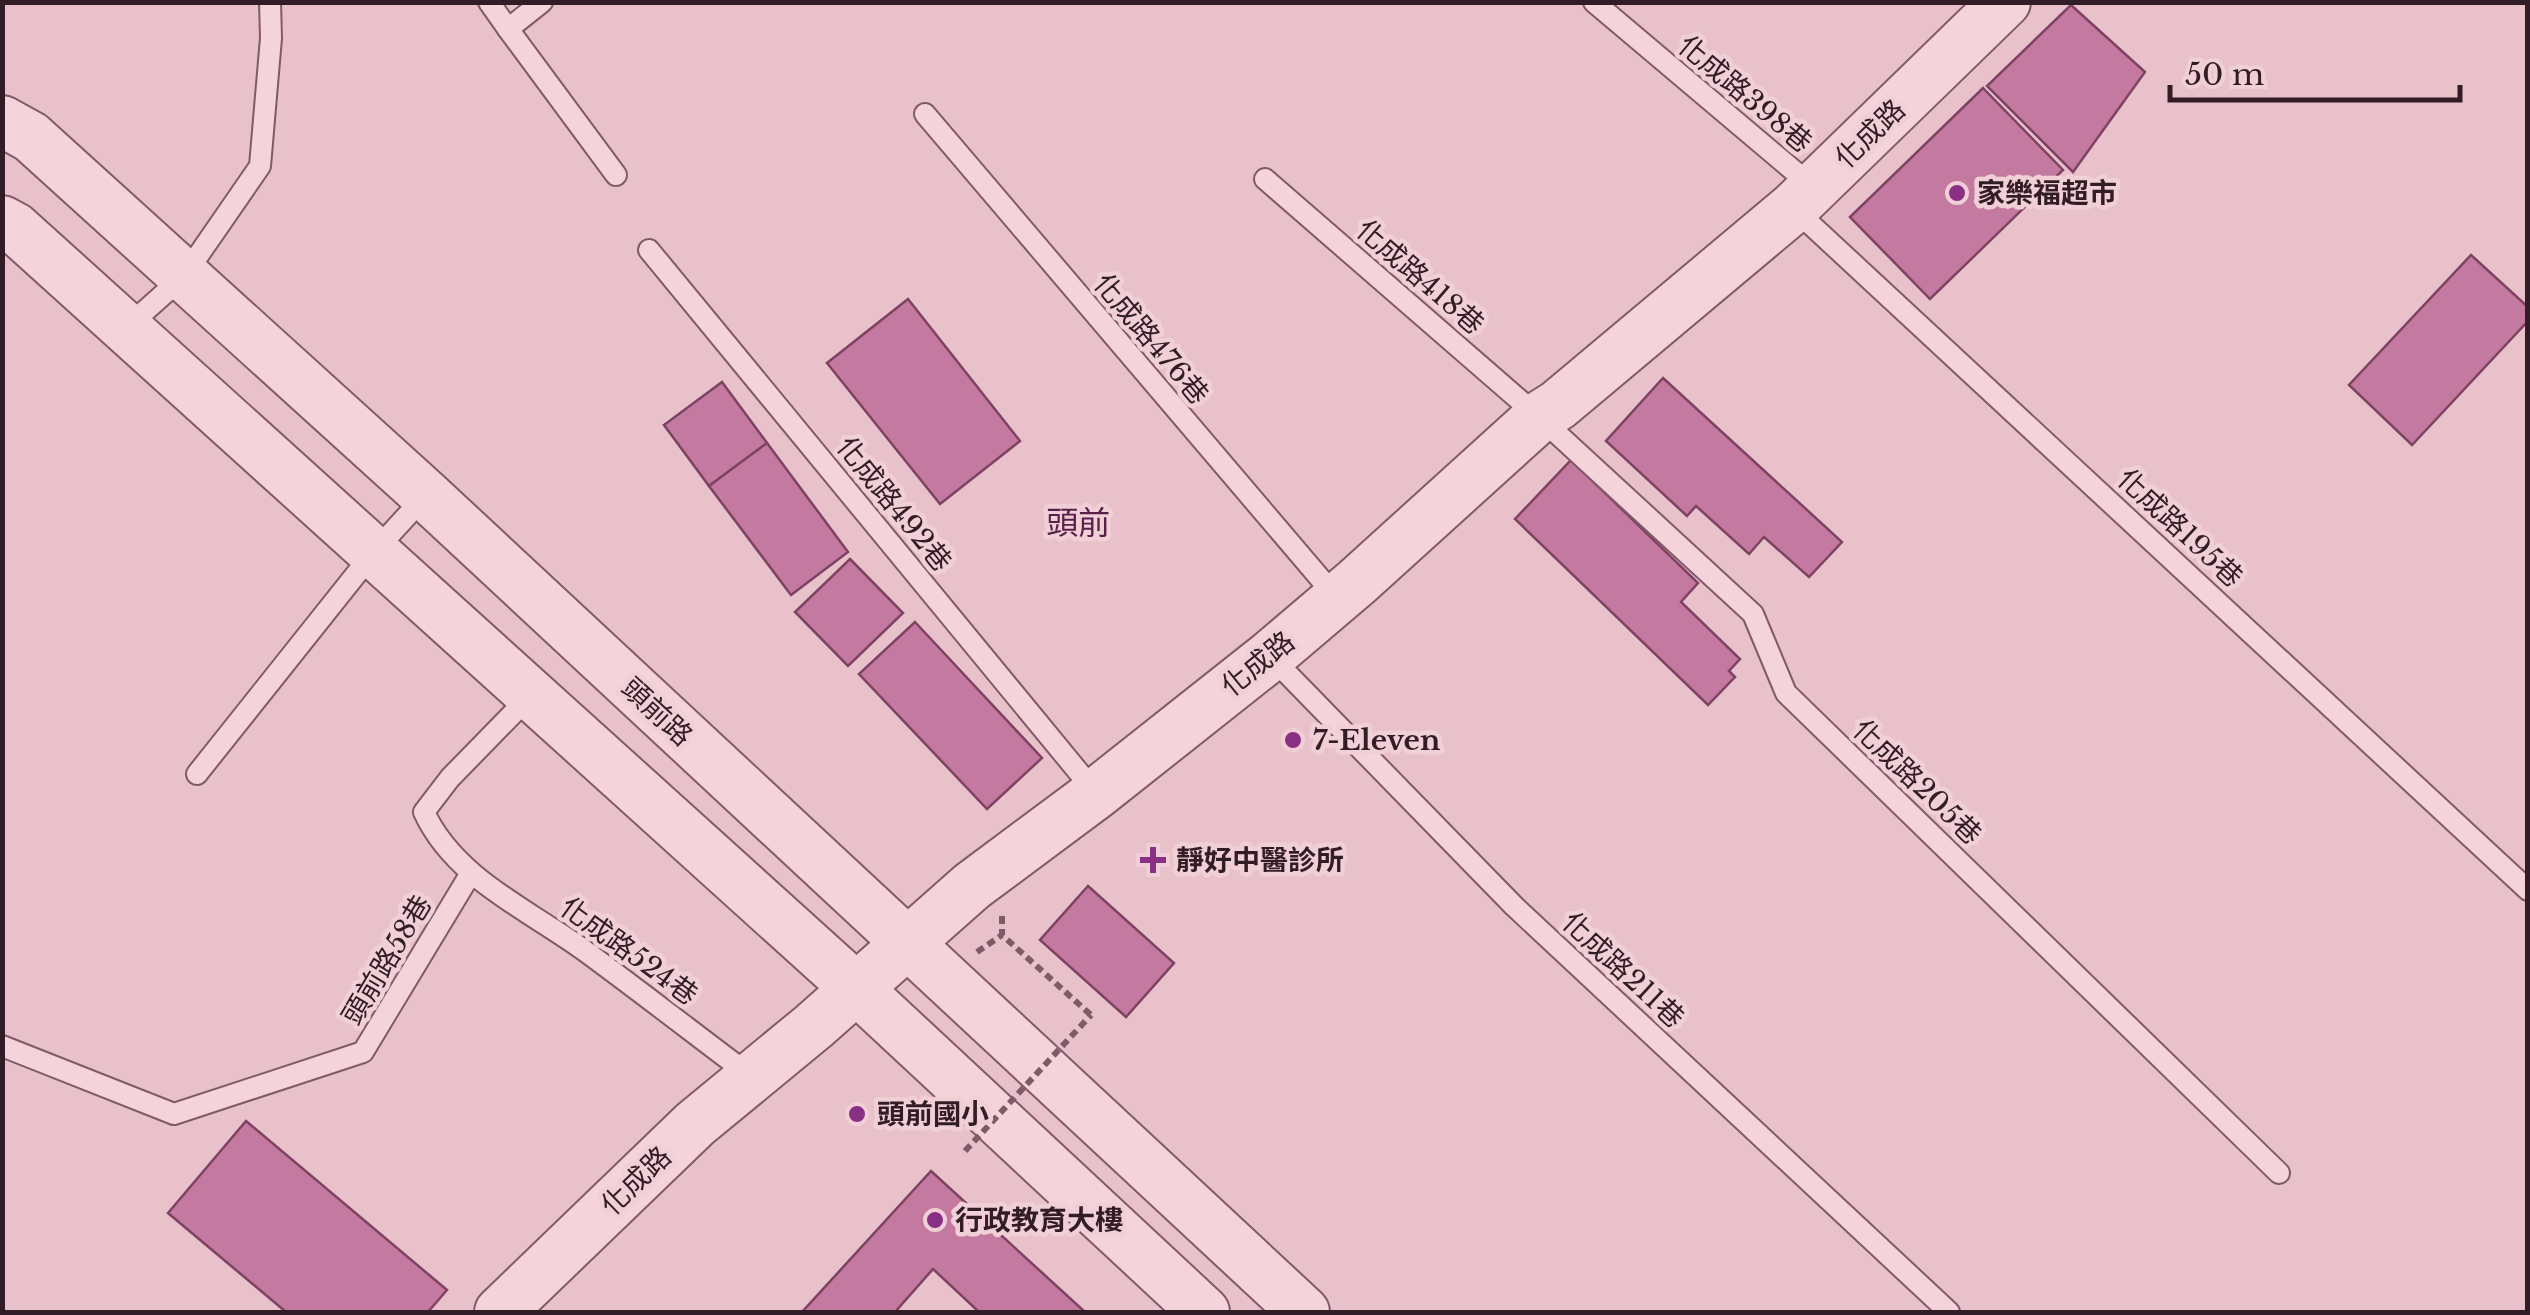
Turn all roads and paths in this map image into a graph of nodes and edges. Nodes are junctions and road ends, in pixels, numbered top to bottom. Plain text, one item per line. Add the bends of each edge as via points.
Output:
1 (270, 2) edge
2 (489, 2) edge
3 (542, 2) edge
4 (1594, 2) edge
5 (2005, 2) edge
6 (508, 29) junction
7 (925, 114) dead end
8 (2, 121) edge
9 (616, 175) dead end
10 (1265, 179) dead end
11 (1804, 198) junction
12 (2, 221) edge
13 (649, 250) dead end
14 (184, 276) junction
15 (126, 328) junction
16 (1539, 416) junction
17 (426, 495) junction
18 (374, 553) junction
19 (1338, 599) junction
20 (1270, 656) junction
21 (531, 695) junction
22 (197, 774) dead end
23 (1097, 793) junction
24 (471, 873) junction
25 (2528, 890) edge
26 (907, 946) junction
27 (1042, 970) dead end
28 (856, 989) junction
29 (2, 1046) edge
30 (752, 1076) junction
31 (965, 1152) dead end
32 (2279, 1173) dead end
33 (500, 1312) edge
34 (1204, 1312) edge
35 (1304, 1312) edge
36 (1949, 1312) edge

1 - 14 lane via 260,166
2 - 6 lane
3 - 6 lane
4 - 11 lane, 化成路398巷
5 - 11 street, 化成路
6 - 9 lane
7 - 19 lane, 化成路476巷
8 - 14 street, 頭前路 via 31,137
10 - 16 lane, 化成路418巷
11 - 16 street, 化成路
11 - 25 lane, 化成路195巷
12 - 15 street
13 - 23 lane, 化成路492巷
14 - 15 lane
14 - 17 street, 頭前路
15 - 18 street
16 - 19 street, 化成路
16 - 32 lane, 化成路205巷 via 1752,614 1786,693
17 - 18 lane
17 - 26 street, 頭前路
18 - 21 street
18 - 22 lane
19 - 20 street, 化成路
20 - 23 street, 化成路
20 - 36 lane, 化成路211巷 via 1514,906
21 - 24 lane via 424,812
21 - 28 street
23 - 26 street, 化成路 via 972,886
24 - 29 lane, 頭前路58巷 via 363,1052 174,1114
24 - 30 lane, 化成路524巷
26 - 28 street, 化成路
26 - 35 street, 頭前路
27 - 31 path, bridge via 1091,1015
28 - 30 street, 化成路
28 - 34 street
30 - 33 street, 化成路

